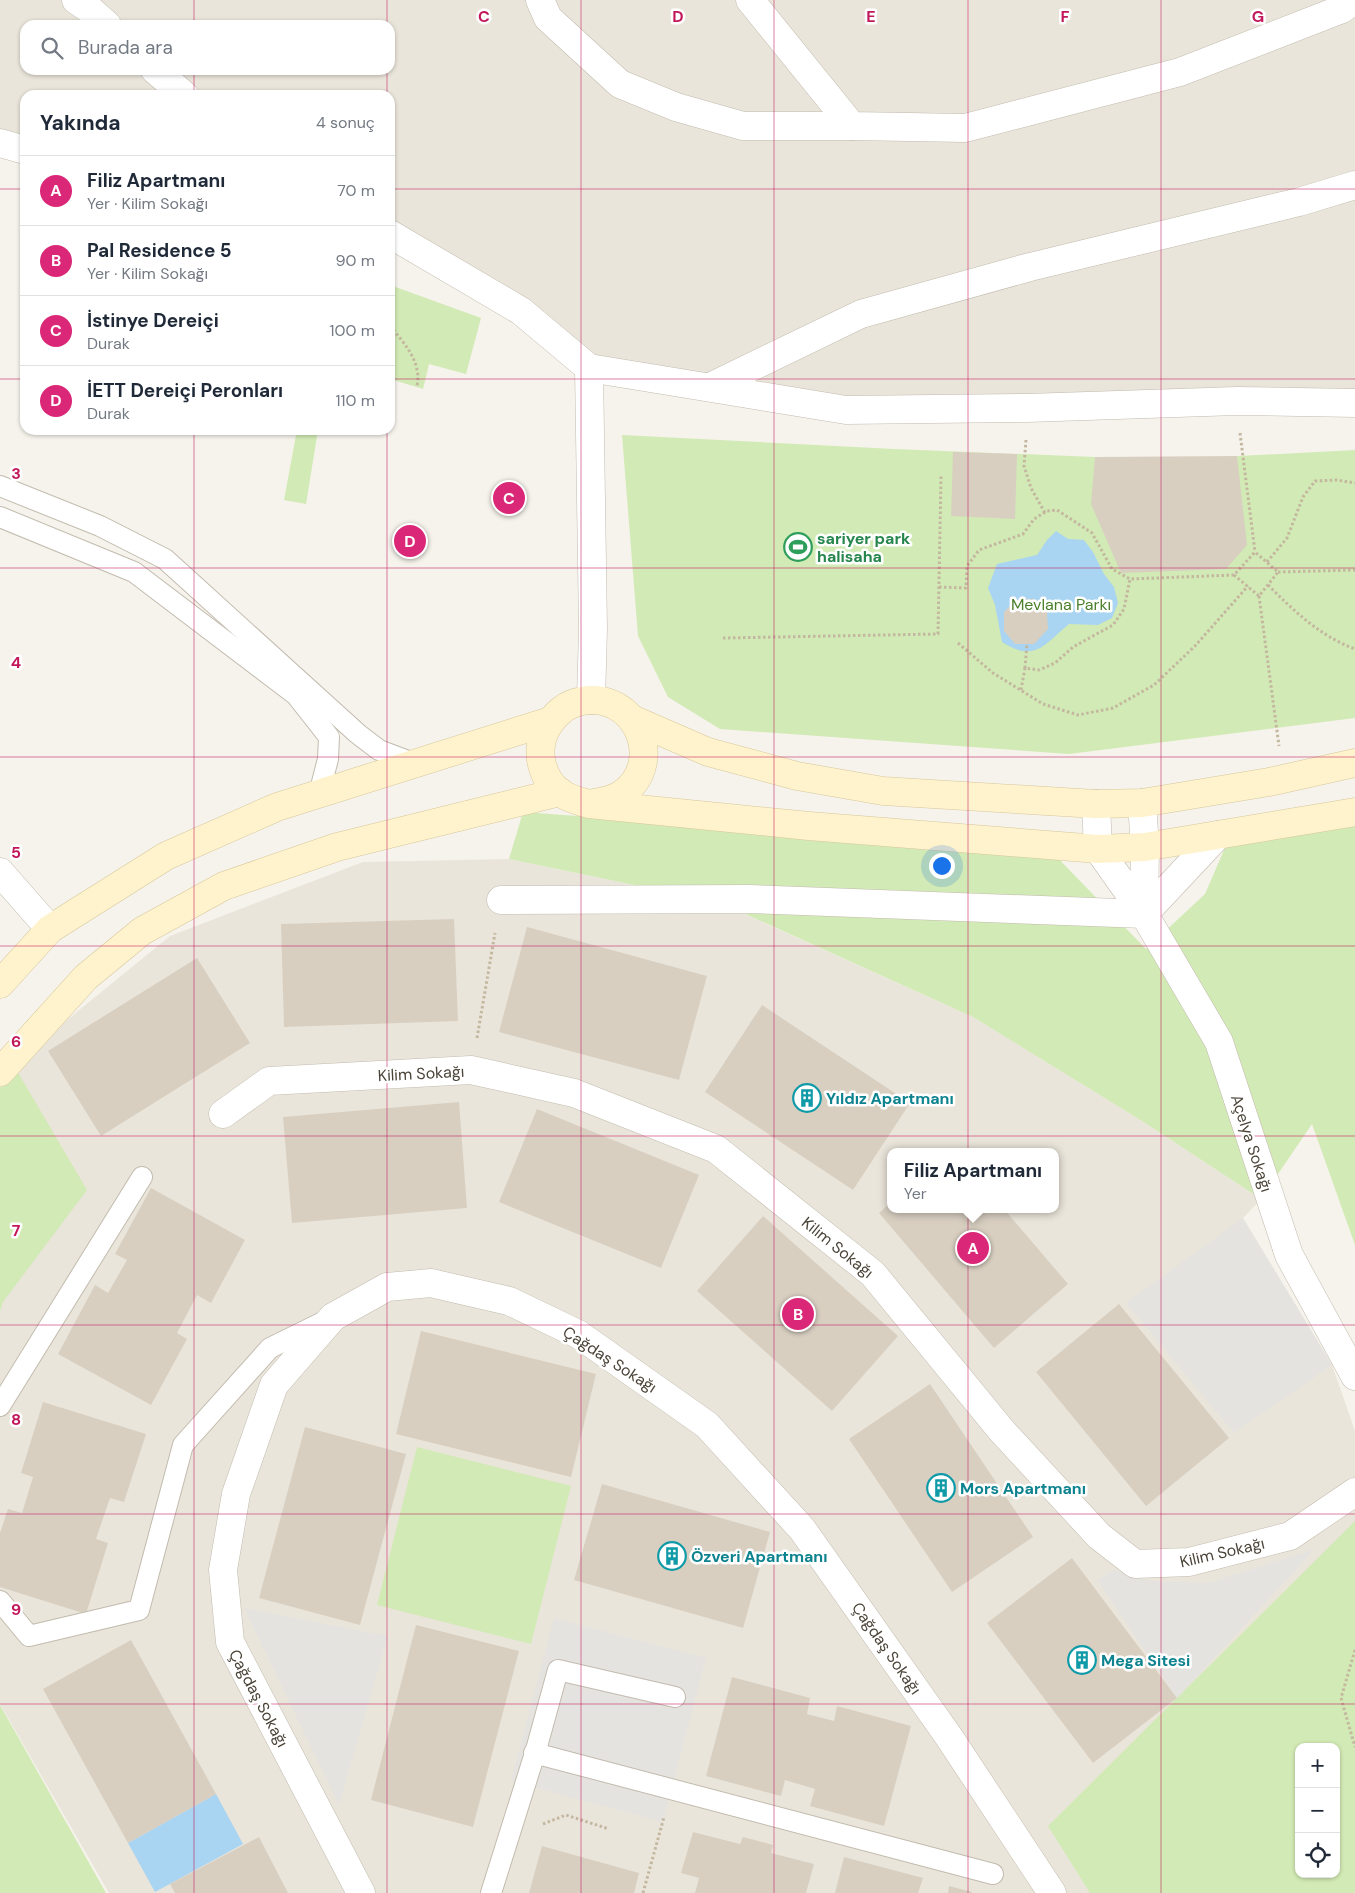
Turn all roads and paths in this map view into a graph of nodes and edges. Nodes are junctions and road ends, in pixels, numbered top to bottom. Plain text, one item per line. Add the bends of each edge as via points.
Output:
1 (76, 0) edge
2 (540, 0) edge
3 (750, 0) edge
4 (1354, 0) edge
5 (101, 20) edge
6 (161, 75) edge
7 (178, 90) edge
8 (852, 126) junction
9 (0, 143) edge
10 (20, 149) edge
11 (1355, 185) edge
12 (395, 237) edge
13 (395, 332) edge
14 (589, 368) junction
15 (417, 386) dead end
16 (710, 387) junction
17 (1236, 401) junction
18 (1355, 403) edge
19 (1027, 408) junction
20 (940, 476) dead end
21 (1355, 483) edge
22 (0, 486) edge
23 (1045, 513) junction
24 (0, 517) edge
25 (1254, 552) junction
26 (1267, 562) junction
27 (1355, 570) edge
28 (1278, 572) junction
29 (1234, 575) junction
30 (1130, 579) junction
31 (1268, 585) junction
32 (939, 586) junction
33 (1248, 586) junction
34 (1259, 596) junction
35 (723, 638) dead end
36 (958, 643) dead end
37 (1027, 643) dead end
38 (1355, 649) edge
39 (1025, 668) junction
40 (1021, 690) junction
41 (591, 700) junction
42 (632, 719) junction
43 (550, 721) junction
44 (1355, 763) edge
45 (416, 764) junction
46 (1283, 779) junction
47 (560, 792) junction
48 (319, 794) junction
49 (1142, 803) junction
50 (589, 804) junction
51 (1096, 804) junction
52 (1355, 812) edge
53 (1218, 835) junction
54 (1145, 847) junction
55 (1098, 849) junction
56 (0, 872) edge
57 (501, 900) joint
58 (1144, 914) junction
59 (50, 929) junction
60 (0, 984) edge
61 (471, 1070) junction
62 (0, 1072) edge
63 (224, 1114) dead end
64 (142, 1177) dead end
65 (334, 1317) junction
66 (1355, 1376) edge
67 (0, 1406) edge
68 (1355, 1492) edge
69 (0, 1601) edge
70 (1355, 1650) edge
71 (675, 1697) dead end
72 (1355, 1747) edge
73 (534, 1753) junction
74 (672, 1790) junction
75 (538, 1826) dead end
76 (609, 1829) dead end
77 (993, 1874) dead end
78 (361, 1893) edge
79 (491, 1893) edge
80 (643, 1893) edge
81 (1052, 1893) edge

1 - 5 street
2 - 8 street via 548,18 620,84 676,107 743,126
3 - 8 street
4 - 8 street via 1342,9 1180,72 965,128
6 - 7 street
9 - 10 street
11 - 16 street via 1299,202 1030,267 861,314
12 - 14 street via 521,311
13 - 15 path via 411,350 419,377
14 - 16 street
14 - 41 street
16 - 19 street via 846,410
17 - 18 street
17 - 19 street
17 - 25 path
19 - 23 path via 1024,466 1031,488
20 - 32 path
21 - 26 path via 1315,481 1303,497 1287,538
22 - 45 lane via 100,526 165,559 358,734 379,750
23 - 30 path via 1057,510 1092,533 1112,569
23 - 32 path via 1034,519 1023,534 979,550 967,566 966,588
24 - 48 lane via 134,572 296,695 329,737 328,759
25 - 26 path
25 - 29 path
26 - 28 path
27 - 28 path
28 - 31 path
29 - 30 path
29 - 33 path
30 - 39 path via 1124,608 1113,625 1073,648 1055,663 1039,670
31 - 34 path
31 - 38 path via 1305,621 1338,643
32 - 35 path via 938,634
33 - 34 path
33 - 40 path via 1195,646 1154,685 1113,708 1078,715 1043,704
34 - 46 path
36 - 40 path via 993,673
37 - 39 path
39 - 40 path
41 - 42 main road via 621,708
41 - 43 main road via 575,702 561,709
42 - 50 main road via 641,734 644,750 641,768 622,795 606,802
42 - 51 main road via 708,752 797,776 883,791
43 - 45 main road
43 - 47 main road via 540,750 542,767
44 - 46 main road
45 - 48 main road
46 - 49 main road
47 - 50 main road
47 - 62 main road via 337,847 224,886 142,931 86,977
48 - 59 main road via 277,806 166,856
49 - 51 main road
49 - 54 street
50 - 55 main road via 809,826
51 - 55 street
52 - 53 main road
53 - 54 main road
53 - 58 street
54 - 55 main road
54 - 58 street
55 - 58 street, Açelya Sokağı
56 - 59 street
57 - 58 street via 750,898
57 - 61 path
58 - 66 street, Açelya Sokağı via 1219,1042 1289,1255
59 - 60 main road
61 - 63 street, Kilim Sokağı via 269,1080
61 - 68 street, Kilim Sokağı via 574,1093 716,1149 873,1274 1002,1431 1099,1536 1135,1564 1189,1562 1290,1536
64 - 67 lane
65 - 69 lane via 270,1348 183,1445 139,1610 29,1636
65 - 78 street, Çağdaş Sokağı via 274,1386 236,1494 223,1570 230,1642
65 - 81 street, Çağdaş Sokağı via 387,1287 431,1283 509,1301 578,1334 707,1425 802,1529 949,1737
70 - 72 path via 1341,1698
71 - 73 lane via 558,1670
73 - 74 lane
73 - 79 lane
74 - 77 lane
74 - 80 path
75 - 76 path via 566,1816

